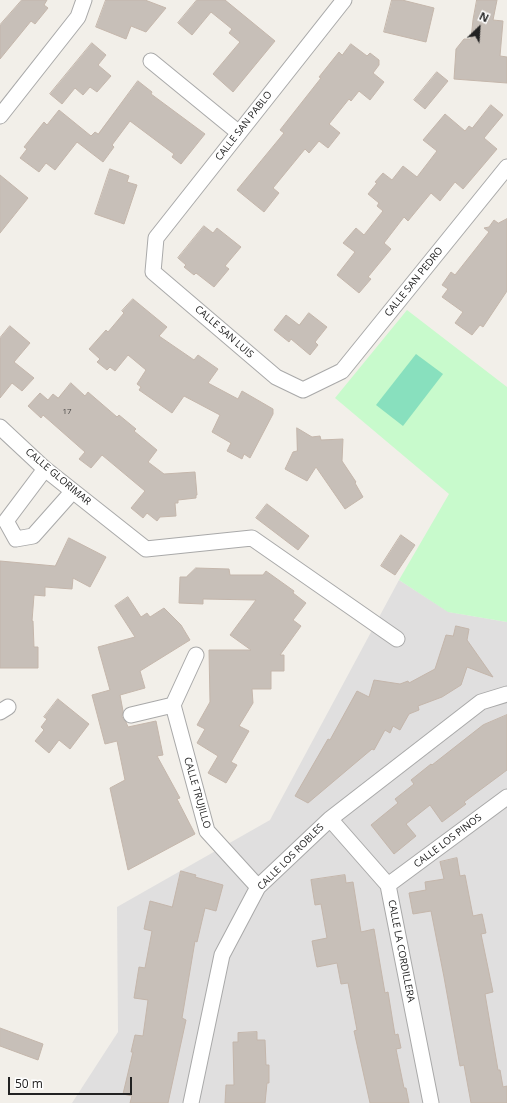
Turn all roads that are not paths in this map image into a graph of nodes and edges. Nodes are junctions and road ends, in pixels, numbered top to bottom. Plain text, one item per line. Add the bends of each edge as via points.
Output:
1 (84, 0) edge
2 (344, 0) edge
3 (151, 61) dead end
4 (0, 116) edge
5 (239, 133) junction
6 (507, 169) edge
7 (154, 257) joint
8 (311, 386) joint
9 (0, 427) edge
10 (45, 469) junction
11 (73, 491) junction
12 (397, 639) dead end
13 (196, 655) dead end
14 (507, 694) edge
15 (172, 705) junction
16 (131, 715) dead end
17 (507, 797) edge
18 (330, 819) junction
19 (388, 886) junction
20 (258, 887) junction
21 (191, 1103) edge
22 (431, 1103) edge

1 - 4 street via 78,17
2 - 5 street, CALLE SAN PABLO
3 - 5 street
5 - 7 street, CALLE SAN PABLO via 156,238
6 - 8 street, CALLE SAN PEDRO via 342,371
7 - 8 street, CALLE SAN LUIS via 153,272 276,378 303,390
9 - 10 street, CALLE GLORIMAR
10 - 11 street, CALLE GLORIMAR
10 - 11 street via 6,521 16,539 34,536
11 - 12 street, CALLE GLORIMAR via 146,549 252,538
13 - 15 street
14 - 18 street, CALLE LOS ROBLES via 481,702
15 - 16 street
15 - 20 street, CALLE TRUJILLO via 207,831
17 - 19 street, CALLE LOS PINOS
18 - 19 street, CALLE LA CORDILLERA
18 - 20 street, CALLE LOS ROBLES
19 - 22 street, CALLE LA CORDILLERA
20 - 21 street, CALLE LOS ROBLES via 222,955

